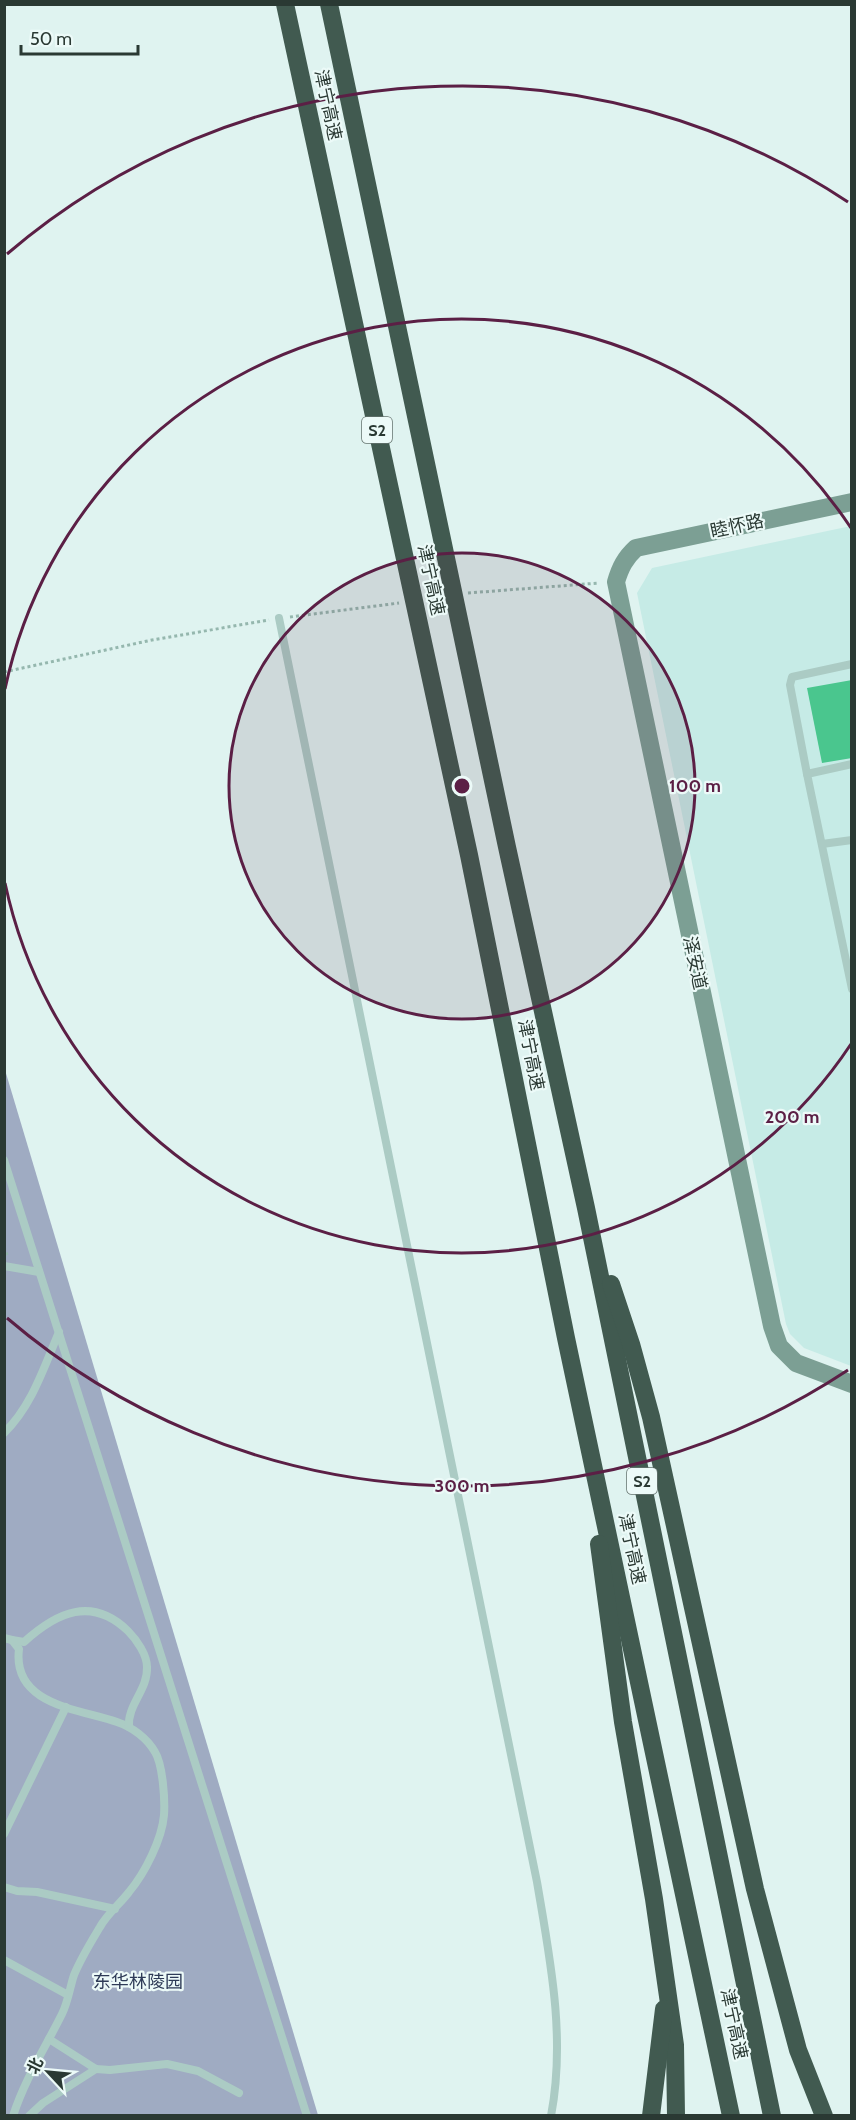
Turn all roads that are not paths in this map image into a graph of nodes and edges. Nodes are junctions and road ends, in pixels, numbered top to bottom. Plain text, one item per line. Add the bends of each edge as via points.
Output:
1 (285, 4) edge
2 (329, 4) edge
3 (852, 502) edge
4 (616, 582) joint
5 (279, 618) road end
6 (852, 664) edge
7 (852, 764) edge
8 (807, 774) junction
9 (852, 840) edge
10 (822, 844) junction
11 (850, 979) edge
12 (852, 989) edge
13 (4, 1160) edge
14 (586, 1208) junction
15 (6, 1261) edge
16 (39, 1272) junction
17 (59, 1332) junction
18 (566, 1338) junction
19 (852, 1384) edge
20 (4, 1433) edge
21 (8, 1639) edge
22 (21, 1646) junction
23 (66, 1707) junction
24 (128, 1716) junction
25 (117, 1722) junction
26 (129, 1727) junction
27 (4, 1834) edge
28 (4, 1887) edge
29 (115, 1909) junction
30 (4, 1960) edge
31 (667, 1987) junction
32 (68, 1995) junction
33 (49, 2039) junction
34 (96, 2069) junction
35 (239, 2093) dead end
36 (13, 2115) edge
37 (29, 2115) edge
38 (307, 2115) edge
39 (550, 2115) edge
40 (651, 2115) edge
41 (676, 2115) edge
42 (731, 2115) edge
43 (772, 2115) edge
44 (824, 2115) edge

1 - 18 highway, 津宁高速 / S2 via 469,855
2 - 14 highway, 津宁高速 / S2
3 - 4 street, 睦怀路 via 636,548 619,570
4 - 19 street, 泽安道 via 772,1326 779,1346 796,1363
5 - 39 lane via 537,1882 556,2009 557,2062
6 - 8 lane via 792,677 790,685
7 - 8 lane
8 - 10 lane
9 - 10 lane
10 - 11 lane
11 - 12 lane
13 - 16 lane
14 - 43 highway, 津宁高速 / S2
14 - 44 highway via 651,1417 755,1889 798,2050
15 - 16 lane
16 - 17 lane
17 - 20 lane via 28,1402
17 - 38 lane
18 - 31 highway
18 - 42 highway, 津宁高速 / S2
21 - 22 lane
22 - 23 lane via 20,1667 27,1685 49,1701
22 - 24 lane via 51,1620 82,1611 98,1612 125,1628 134,1637 147,1665 146,1682
23 - 25 lane
23 - 27 lane
24 - 25 lane
24 - 26 lane
25 - 26 lane
26 - 29 lane via 157,1754 164,1815 157,1844 131,1890
28 - 29 lane
29 - 32 lane via 102,1922 86,1950
30 - 32 lane
31 - 40 highway
31 - 41 highway via 675,2045
32 - 33 lane
33 - 34 lane
33 - 36 lane
34 - 35 lane via 167,2064 198,2071
34 - 37 lane

